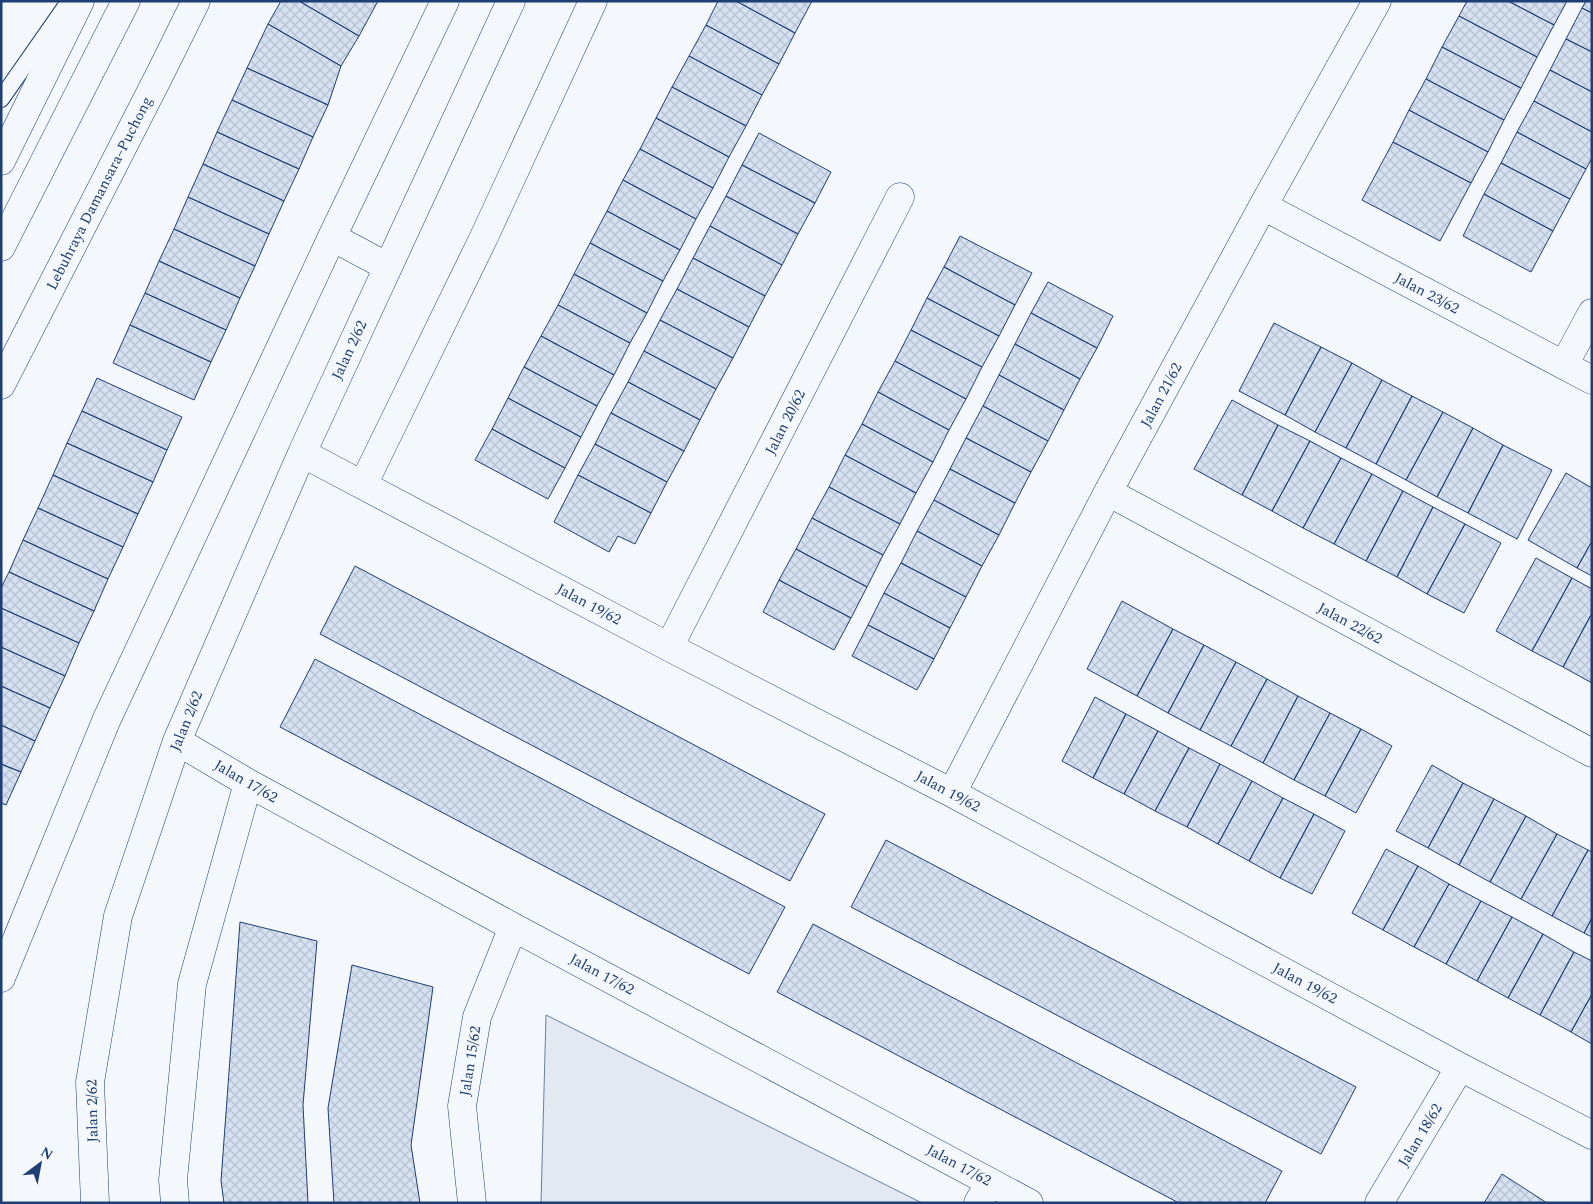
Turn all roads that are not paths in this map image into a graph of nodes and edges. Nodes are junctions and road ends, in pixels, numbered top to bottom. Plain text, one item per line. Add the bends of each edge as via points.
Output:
1 (69, 1) edge
2 (80, 1) edge
3 (196, 1) edge
4 (444, 1) edge
5 (511, 1) edge
6 (594, 1) edge
7 (1377, 1) edge
8 (120, 12) edge
9 (1, 99) edge
10 (1, 161) edge
11 (900, 197) dead end
12 (1263, 206) junction
13 (332, 237) junction
14 (1, 247) edge
15 (388, 267) junction
16 (1592, 313) edge
17 (1564, 365) junction
18 (1592, 380) edge
19 (1, 385) edge
20 (302, 453) junction
21 (363, 485) junction
22 (1108, 492) junction
23 (669, 647) junction
24 (177, 741) junction
25 (1592, 753) edge
26 (248, 783) junction
27 (952, 793) junction
28 (513, 926) junction
29 (1, 978) edge
30 (1460, 1067) junction
31 (1592, 1135) edge
32 (984, 1192) edge
33 (95, 1203) edge
34 (175, 1203) edge
35 (472, 1203) edge
36 (1029, 1203) edge
37 (1379, 1203) edge

1 - 9 lane
2 - 10 main road
3 - 19 main road, Lebuhraya Damansara–Puchong
4 - 13 main road
5 - 15 main road, Jalan 2/62
6 - 21 main road
7 - 12 main road, Jalan 21/62
8 - 14 main road
11 - 23 main road, Jalan 20/62
12 - 17 main road, Jalan 23/62
12 - 22 main road, Jalan 21/62
13 - 15 main road
13 - 29 main road via 106,721
15 - 20 main road, Jalan 2/62
16 - 17 main road
17 - 18 main road, Jalan 23/62
20 - 21 main road, Jalan 19/62
20 - 24 main road, Jalan 2/62
21 - 23 main road, Jalan 19/62
22 - 25 main road, Jalan 22/62
22 - 27 main road, Jalan 21/62
23 - 27 main road, Jalan 19/62
24 - 26 main road, Jalan 17/62
24 - 33 main road, Jalan 2/62 via 118,916 90,1082
26 - 28 main road, Jalan 17/62
26 - 34 main road via 192,984 173,1180
27 - 30 main road, Jalan 19/62
28 - 32 main road, Jalan 17/62
28 - 35 main road, Jalan 15/62 via 477,1017 462,1106
30 - 31 main road, Jalan 19/62
30 - 37 main road, Jalan 18/62
32 - 36 main road, Jalan 17/62

